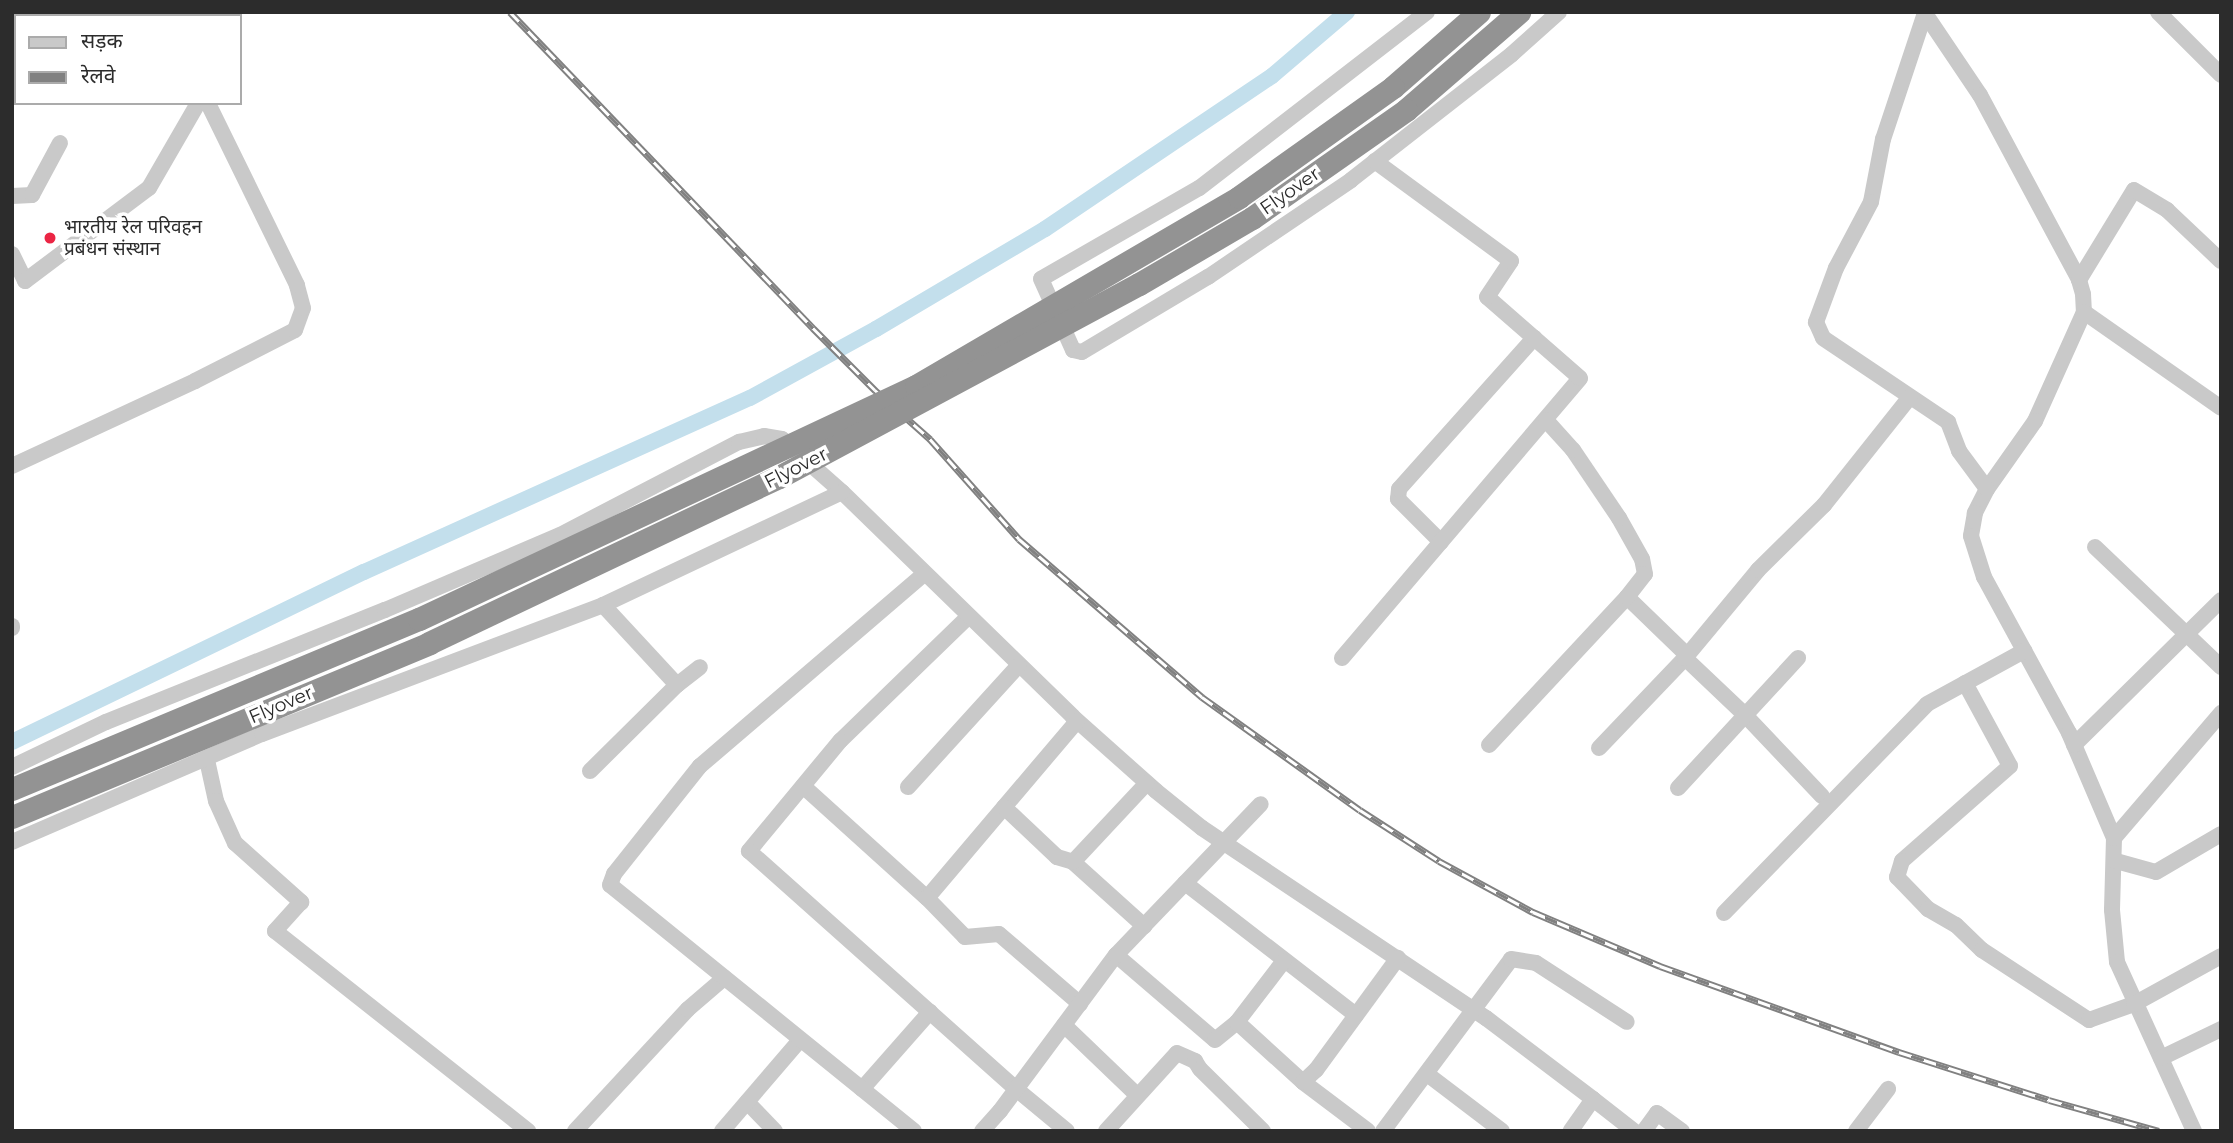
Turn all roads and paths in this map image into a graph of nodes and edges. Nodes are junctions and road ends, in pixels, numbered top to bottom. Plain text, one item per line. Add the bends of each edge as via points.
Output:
1 (1427, 12) edge
2 (1479, 12) edge
3 (1520, 12) edge
4 (1559, 12) edge
5 (2158, 12) edge
6 (1925, 13) edge
7 (2221, 75) edge
8 (197, 105) edge
9 (209, 105) edge
10 (60, 143) dead end
11 (1376, 161) junction
12 (12, 196) edge
13 (12, 254) edge
14 (2221, 261) edge
15 (2079, 280) junction
16 (2084, 312) junction
17 (1534, 338) junction
18 (1910, 397) junction
19 (2221, 408) edge
20 (1546, 420) junction
21 (12, 466) edge
22 (1987, 489) junction
23 (842, 492) junction
24 (1441, 542) junction
25 (2095, 547) dead end
26 (925, 574) junction
27 (1627, 597) junction
28 (2221, 600) edge
29 (603, 605) junction
30 (968, 617) junction
31 (2189, 635) junction
32 (2024, 651) junction
33 (1686, 656) junction
34 (1342, 658) dead end
35 (1798, 658) dead end
36 (1018, 666) junction
37 (700, 667) dead end
38 (2221, 667) edge
39 (1965, 683) junction
40 (677, 685) junction
41 (2221, 713) edge
42 (1745, 715) junction
43 (1077, 721) junction
44 (1489, 745) dead end
45 (2074, 745) junction
46 (1599, 748) dead end
47 (206, 760) junction
48 (12, 767) edge
49 (590, 771) dead end
50 (1147, 783) junction
51 (803, 786) junction
52 (908, 787) dead end
53 (1678, 788) dead end
54 (12, 789) edge
55 (1822, 796) dead end
56 (1261, 803) dead end
57 (1004, 807) junction
58 (12, 817) edge
59 (2221, 834) edge
60 (2114, 838) junction
61 (12, 842) edge
62 (1224, 842) junction
63 (2116, 860) junction
64 (1073, 862) junction
65 (1185, 883) junction
66 (927, 898) junction
67 (1724, 913) dead end
68 (1144, 926) junction
69 (1116, 955) junction
70 (2221, 956) edge
71 (1398, 958) junction
72 (1283, 962) junction
73 (724, 978) junction
74 (1080, 1004) junction
75 (2134, 1004) junction
76 (1474, 1010) junction
77 (930, 1012) junction
78 (1356, 1015) junction
79 (1237, 1022) junction
80 (1627, 1022) dead end
81 (1064, 1025) junction
82 (2221, 1029) edge
83 (800, 1040) junction
84 (2161, 1058) junction
85 (1427, 1074) junction
86 (1303, 1082) junction
87 (862, 1089) junction
88 (1888, 1089) dead end
89 (1016, 1090) junction
90 (1136, 1094) junction
91 (1593, 1099) junction
92 (747, 1102) junction
93 (528, 1131) edge
94 (575, 1131) edge
95 (722, 1131) edge
96 (775, 1131) edge
97 (914, 1131) edge
98 (982, 1131) edge
99 (1067, 1131) edge
100 (1106, 1131) edge
101 (1263, 1131) edge
102 (1368, 1131) edge
103 (1383, 1131) edge
104 (1502, 1131) edge
105 (1571, 1131) edge
106 (1634, 1131) edge
107 (1644, 1131) edge
108 (1682, 1131) edge
109 (1856, 1131) edge
110 (2194, 1131) edge

1 - 11 street via 1199,188 1041,279 1073,349 1082,352 1208,277
2 - 54 highway, Flyover, bridge via 1393,88 1239,197 916,386 419,619
3 - 58 highway, Flyover, bridge via 1406,110 1252,218 1139,284 779,477 429,643
4 - 11 street
5 - 7 street
6 - 15 street via 1980,95
6 - 18 street via 1883,139 1871,202 1836,268 1816,322 1823,338
8 - 13 street via 149,188 25,281
9 - 21 street via 297,285 303,309 295,330 195,382
10 - 12 street via 32,195
11 - 17 street via 1511,261 1487,297
14 - 15 street via 2167,210 2134,190
15 - 16 street
16 - 19 street
16 - 22 street via 2035,421
17 - 20 street via 1580,378
17 - 24 street via 1399,489 1398,499
18 - 22 street via 1948,422 1958,451
18 - 33 street via 1824,505 1758,569
20 - 24 street
20 - 27 street via 1596,483 1642,559 1645,574
22 - 32 street via 1975,513 1971,536 1984,577
23 - 26 street
23 - 29 street
23 - 48 street via 782,439 764,436 738,442 560,535 106,722
24 - 34 street
25 - 31 street
26 - 30 street
26 - 73 street via 700,766 614,874 610,885
27 - 33 street
27 - 44 street
28 - 31 street
29 - 40 street
29 - 47 street via 262,734
30 - 36 street
30 - 51 street via 839,741
31 - 38 street
31 - 45 street
32 - 39 street
32 - 45 street
33 - 42 street
33 - 46 street
35 - 42 street
36 - 43 street
36 - 52 street
37 - 40 street
39 - 67 street via 1927,704
39 - 75 street via 2010,766 1902,861 1897,877 1928,909 1956,925 1982,950 2089,1020
40 - 49 street
41 - 60 street
42 - 53 street
42 - 55 street
43 - 50 street
43 - 57 street
45 - 60 street
47 - 61 street
47 - 93 street via 216,801 235,842 301,902 275,931
50 - 62 street
50 - 64 street
51 - 66 street
51 - 77 street via 749,851
56 - 62 street
57 - 64 street via 1057,857
57 - 66 street
59 - 63 street via 2156,872
60 - 63 street
62 - 65 street
62 - 71 street
63 - 75 street via 2112,910 2117,962
64 - 68 street
65 - 68 street
65 - 72 street
66 - 74 street via 965,937 999,933
68 - 69 street
69 - 74 street
69 - 79 street via 1215,1040
70 - 75 street
71 - 76 street
71 - 78 street
72 - 78 street
72 - 79 street
73 - 83 street
73 - 94 street via 688,1009
74 - 81 street
75 - 84 street
76 - 80 street via 1510,959 1536,963
76 - 85 street
76 - 91 street
77 - 87 street
77 - 89 street
78 - 86 street
79 - 86 street
81 - 89 street
81 - 90 street
82 - 84 street
83 - 87 street
83 - 92 street
84 - 110 street
85 - 103 street
85 - 104 street
86 - 102 street
87 - 97 street
88 - 109 street
89 - 98 street
89 - 99 street
90 - 100 street
90 - 101 street via 1177,1053 1195,1060
91 - 105 street
91 - 106 street
92 - 95 street
92 - 96 street
107 - 108 street via 1657,1114

